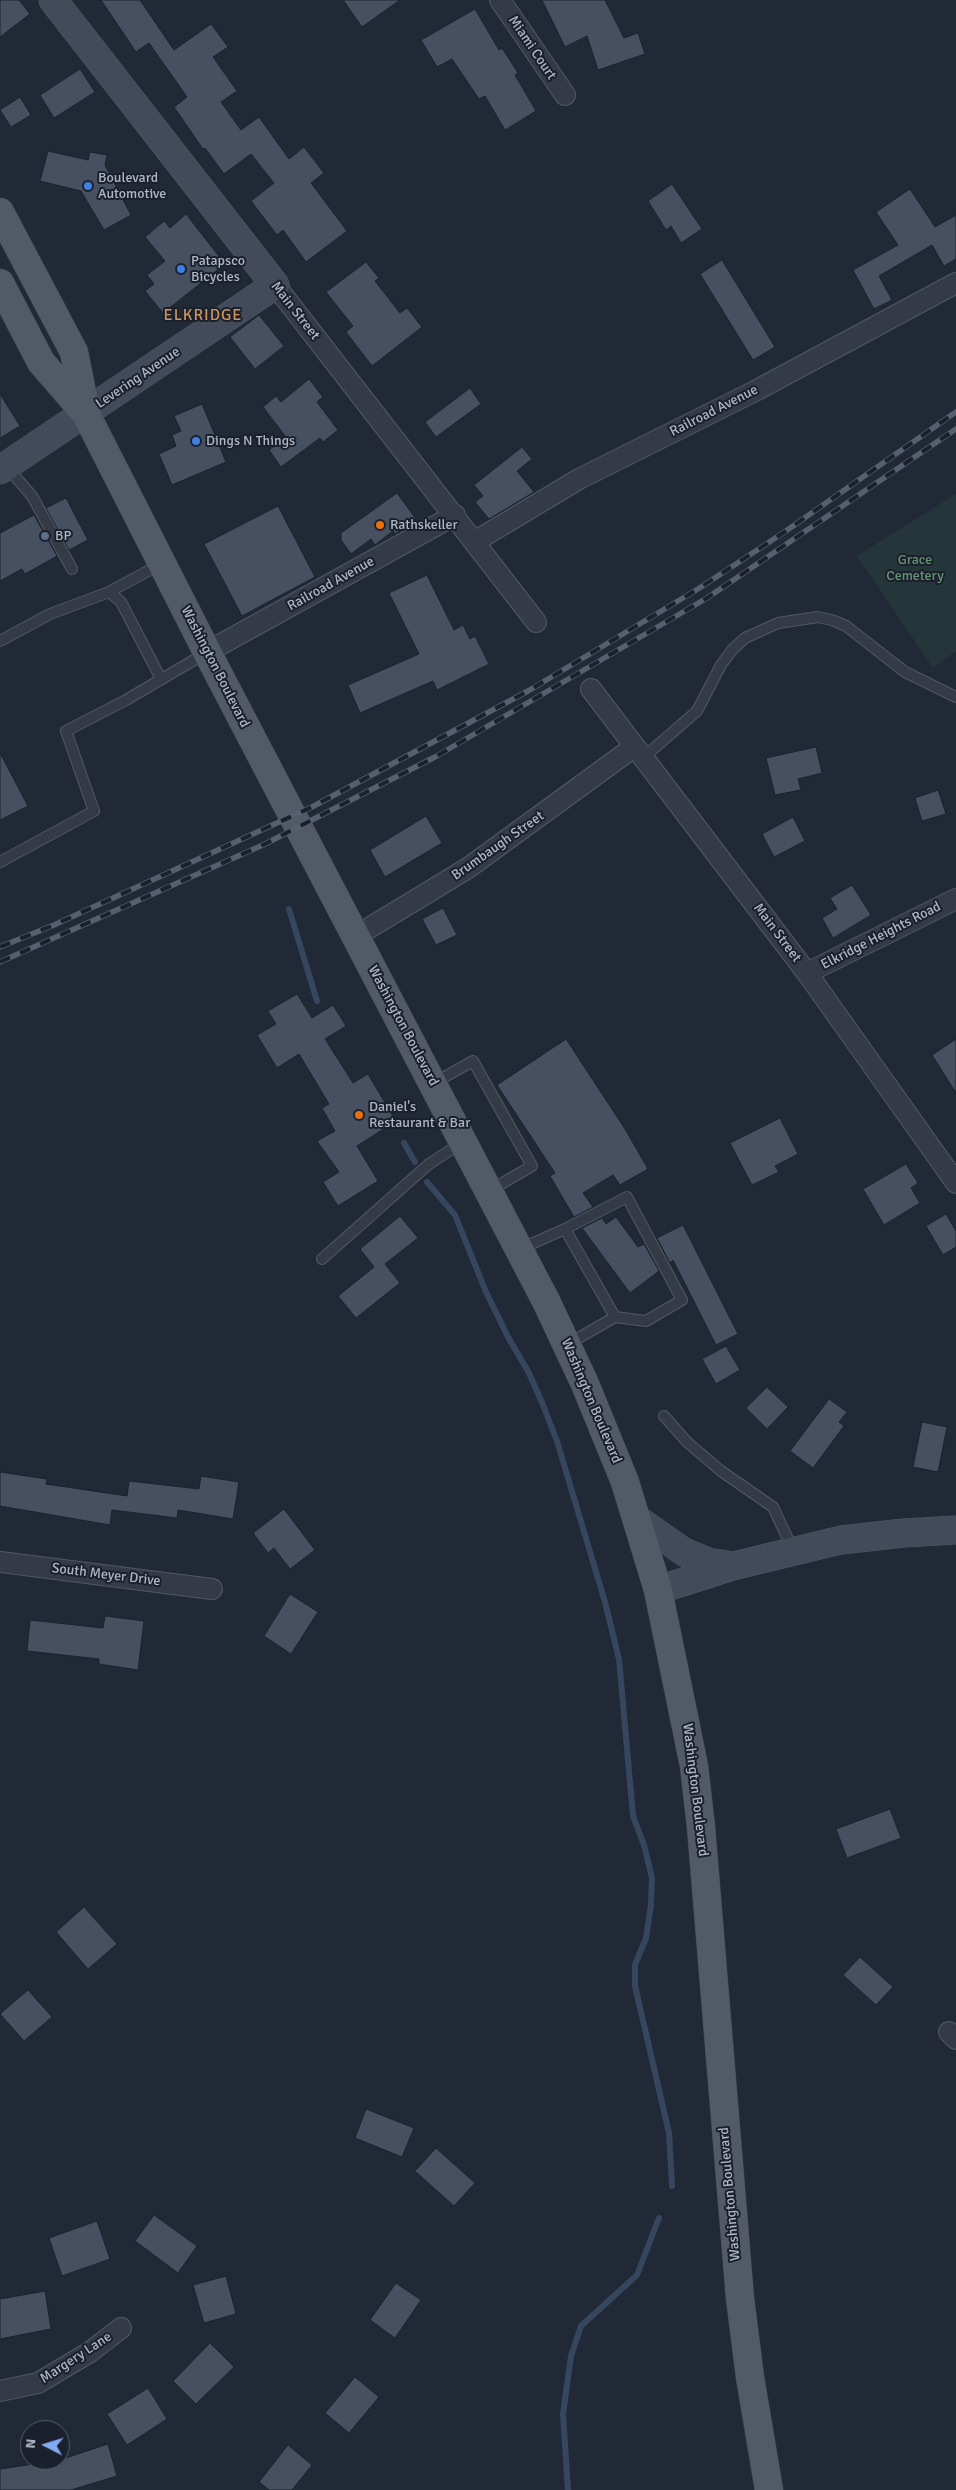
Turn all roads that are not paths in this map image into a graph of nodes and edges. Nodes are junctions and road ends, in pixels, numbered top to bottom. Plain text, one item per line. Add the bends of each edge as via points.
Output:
1 (53, 0) edge
2 (500, 0) edge
3 (565, 95) dead end
4 (0, 212) edge
5 (956, 283) edge
6 (275, 285) junction
7 (1, 289) edge
8 (86, 414) junction
9 (3, 468) edge
10 (455, 515) junction
11 (474, 542) junction
12 (162, 563) junction
13 (72, 569) dead end
14 (109, 592) junction
15 (536, 622) dead end
16 (0, 641) edge
17 (206, 652) junction
18 (161, 679) junction
19 (591, 689) dead end
20 (956, 697) edge
21 (638, 752) junction
22 (0, 862) edge
23 (956, 899) edge
24 (356, 936) junction
25 (807, 973) junction
26 (433, 1084) junction
27 (464, 1142) junction
28 (956, 1183) edge
29 (489, 1190) junction
30 (565, 1229) junction
31 (520, 1249) junction
32 (322, 1259) dead end
33 (616, 1318) junction
34 (568, 1344) junction
35 (664, 1416) dead end
36 (637, 1519) junction
37 (956, 1530) edge
38 (793, 1550) junction
39 (0, 1562) edge
40 (733, 1566) junction
41 (212, 1589) dead end
42 (658, 1590) junction
43 (122, 2328) dead end
44 (0, 2391) edge
45 (769, 2490) edge

1 - 6 street, Main Street
2 - 3 street, Miami Court
4 - 8 main road, Washington Boulevard via 74,352
5 - 11 street, Railroad Avenue via 758,390 579,479
6 - 8 street, Levering Avenue
6 - 10 street, Main Street
7 - 8 main road, Washington Boulevard via 41,362
8 - 9 street, Levering Avenue
8 - 12 main road, Washington Boulevard
9 - 13 lane via 32,496
10 - 11 street, Main Street
10 - 17 street, Railroad Avenue
11 - 15 street, Main Street
12 - 14 lane
12 - 17 main road, Washington Boulevard
14 - 16 lane via 50,614
14 - 18 lane via 121,602
17 - 18 lane
17 - 24 main road, Washington Boulevard
18 - 22 lane via 66,731 94,811
19 - 21 street, Main Street
20 - 21 lane via 905,672 846,626 832,620 818,617 778,623 745,638 721,665 697,711
21 - 24 street, Brumbaugh Street via 468,868
21 - 25 street, Main Street
23 - 25 street, Elkridge Heights Road
24 - 26 main road, Washington Boulevard
25 - 28 street, Main Street
26 - 27 main road, Washington Boulevard
26 - 29 lane via 474,1061 532,1166
27 - 29 main road, Washington Boulevard
27 - 32 lane via 429,1164
29 - 31 main road, Washington Boulevard
30 - 31 lane
30 - 33 lane
30 - 33 lane via 627,1197 682,1300 646,1321
31 - 34 main road, Washington Boulevard
33 - 34 lane
34 - 36 main road, Washington Boulevard via 604,1428
35 - 38 lane via 701,1454 772,1507
36 - 40 street via 684,1552 708,1562
36 - 42 main road, Washington Boulevard
37 - 38 street via 904,1532
38 - 40 street
39 - 41 street, South Meyer Drive
40 - 42 street
42 - 45 main road, Washington Boulevard via 694,1766 740,2298
43 - 44 street, Margery Lane via 90,2352 38,2383

